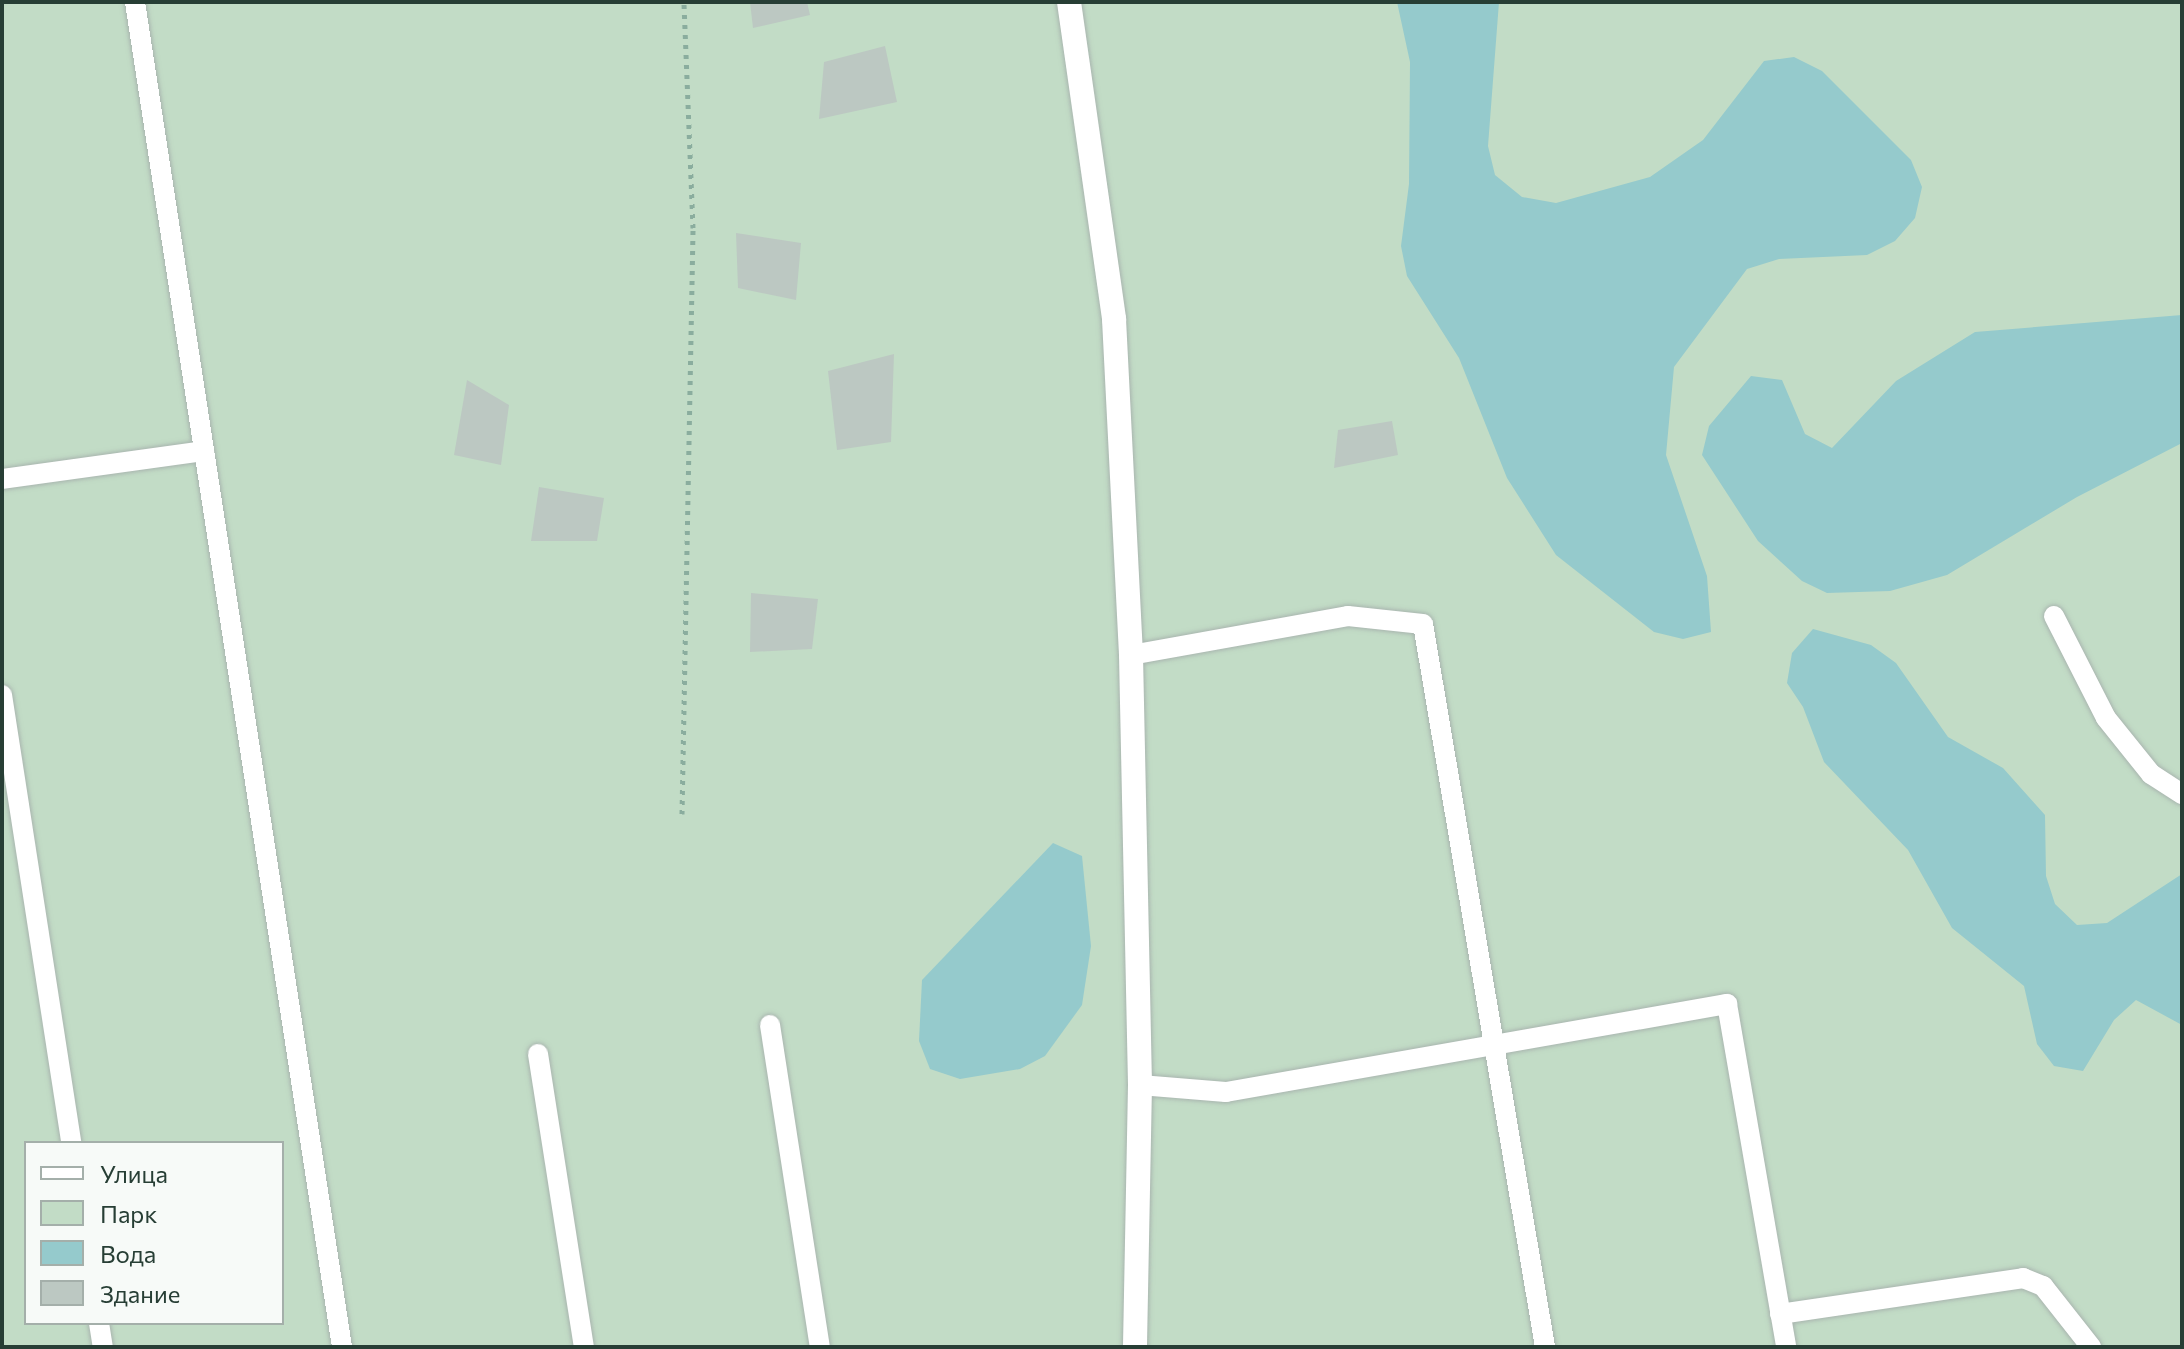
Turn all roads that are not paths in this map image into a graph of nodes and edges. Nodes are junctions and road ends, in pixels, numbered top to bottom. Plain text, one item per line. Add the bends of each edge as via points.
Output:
1 (135, 2) edge
2 (1069, 2) edge
3 (204, 451) junction
4 (2, 479) edge
5 (2054, 616) dead end
6 (1131, 655) junction
7 (2, 695) edge
8 (2182, 794) edge
9 (770, 1025) dead end
10 (1492, 1045) junction
11 (538, 1054) dead end
12 (1140, 1085) junction
13 (71, 1141) edge
14 (1780, 1314) junction
15 (99, 1325) edge
16 (103, 1347) edge
17 (342, 1347) edge
18 (584, 1347) edge
19 (820, 1347) edge
20 (1135, 1347) edge
21 (1545, 1347) edge
22 (1786, 1347) edge
23 (2091, 1347) edge

1 - 3 lane
2 - 6 street via 1114,319
3 - 4 lane
3 - 17 lane
5 - 8 lane via 2106,718 2151,774
6 - 10 lane via 1348,616 1423,624
6 - 12 street
7 - 13 lane
9 - 19 lane
10 - 12 lane via 1226,1092
10 - 14 lane via 1727,1004
10 - 21 lane
11 - 18 lane
12 - 20 street
14 - 22 lane
14 - 23 lane via 2023,1278 2043,1286
15 - 16 lane

